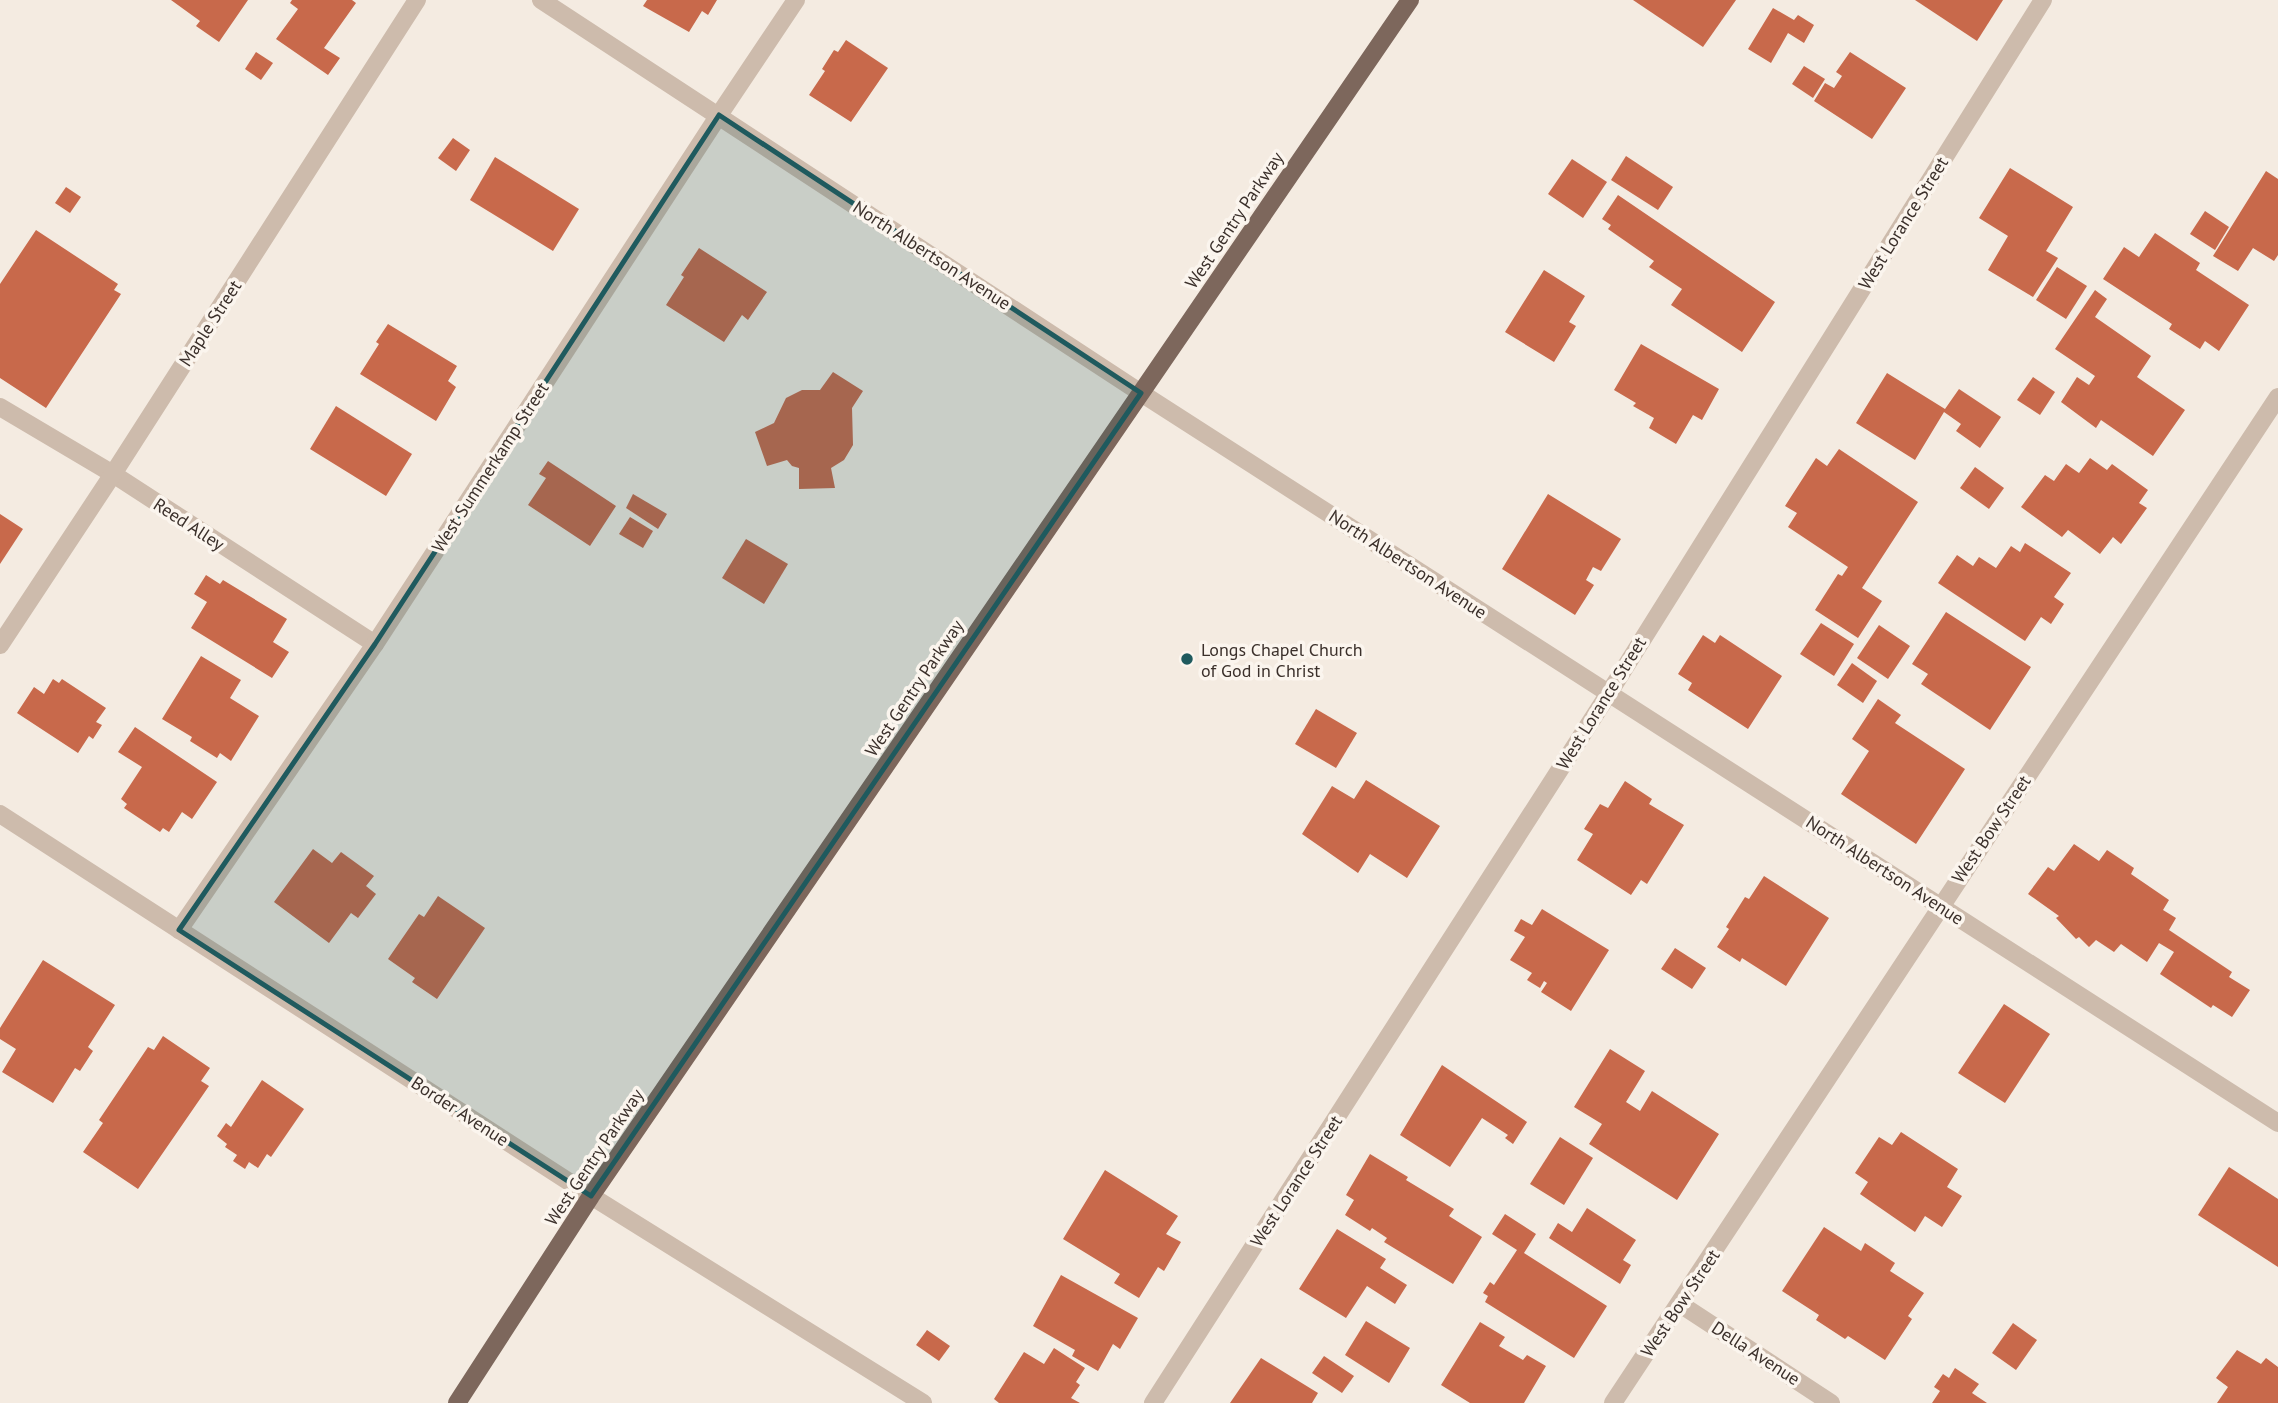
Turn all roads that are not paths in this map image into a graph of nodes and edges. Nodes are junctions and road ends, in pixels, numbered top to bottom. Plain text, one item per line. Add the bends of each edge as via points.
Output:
1 (417, 0) edge
2 (541, 0) edge
3 (796, 0) edge
4 (2043, 0) edge
5 (1407, 1) edge
6 (719, 115) junction
7 (1141, 393) junction
8 (2278, 397) edge
9 (0, 407) edge
10 (113, 474) junction
11 (375, 644) junction
12 (0, 645) edge
13 (1609, 692) junction
14 (0, 814) edge
15 (1941, 906) junction
16 (179, 930) junction
17 (2278, 1123) edge
18 (591, 1196) junction
19 (1680, 1304) junction
20 (457, 1403) edge
21 (923, 1403) edge
22 (1153, 1403) edge
23 (1613, 1403) edge
24 (1831, 1403) edge

1 - 10 street, Maple Street
2 - 6 street, North Albertson Avenue
3 - 6 street, West Summerkamp Street
4 - 13 street, West Lorance Street
5 - 7 main road, West Gentry Parkway
6 - 7 street, North Albertson Avenue
6 - 11 street, West Summerkamp Street
7 - 13 street, North Albertson Avenue
7 - 18 main road, West Gentry Parkway
8 - 15 street, West Bow Street
9 - 10 street, Reed Alley
10 - 11 street, Reed Alley
10 - 12 street, Maple Street
11 - 16 street, West Summerkamp Street
13 - 15 street, North Albertson Avenue
13 - 22 street, West Lorance Street
14 - 16 street, Border Avenue
15 - 17 street, North Albertson Avenue
15 - 19 street, West Bow Street
16 - 18 street, Border Avenue
18 - 20 main road, West Gentry Parkway
18 - 21 street, Border Avenue
19 - 23 street, West Bow Street
19 - 24 street, Della Avenue

